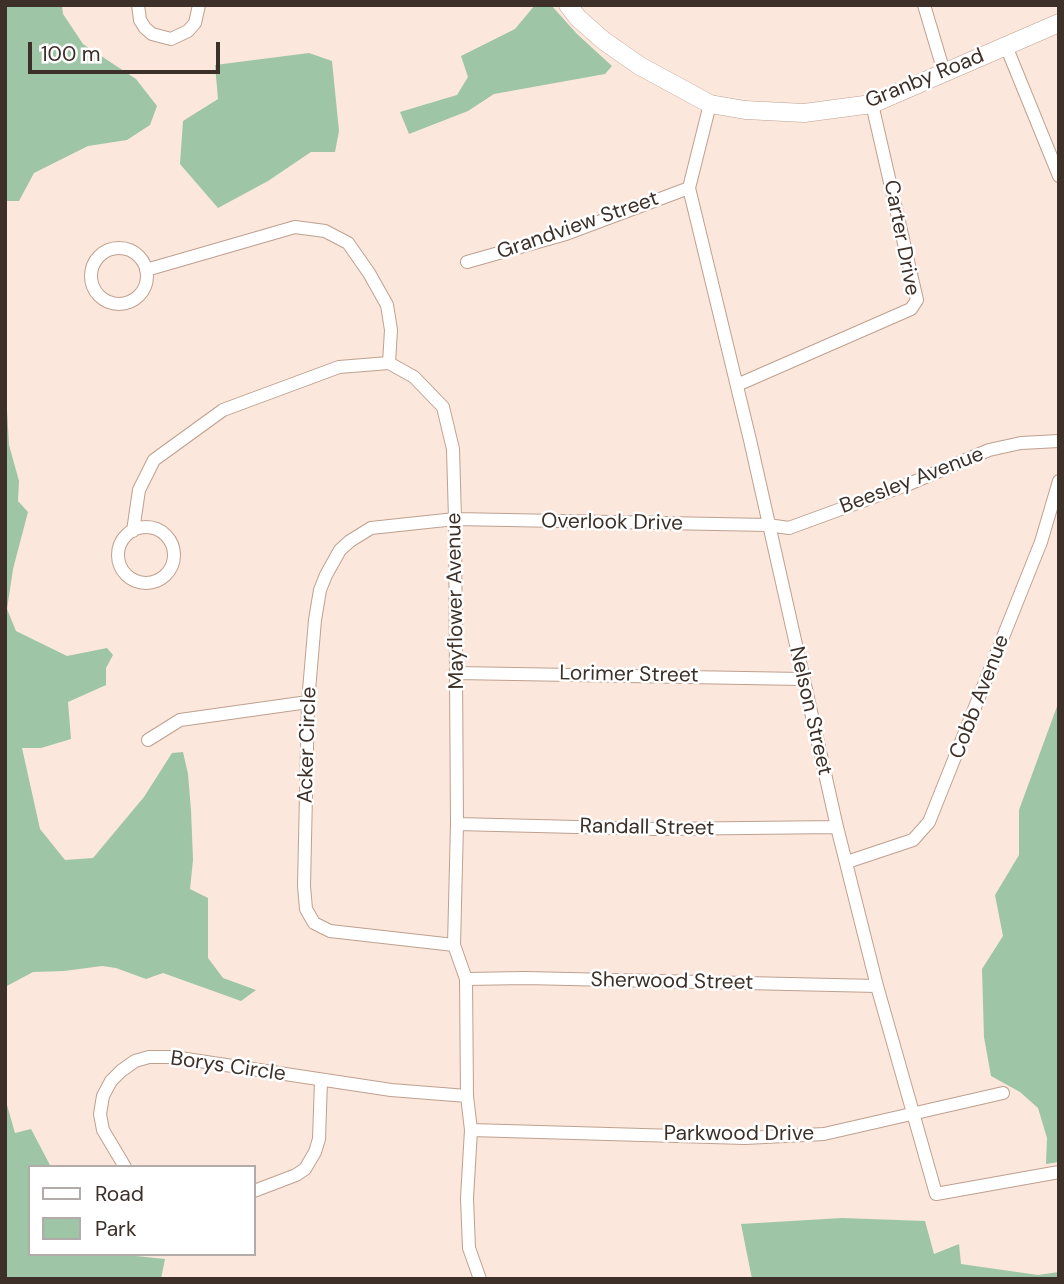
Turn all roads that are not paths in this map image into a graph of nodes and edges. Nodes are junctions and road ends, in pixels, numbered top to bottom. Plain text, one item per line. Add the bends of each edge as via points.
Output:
1 (138, 5) edge
2 (199, 5) edge
3 (568, 5) edge
4 (924, 5) edge
5 (1059, 23) edge
6 (1006, 46) junction
7 (944, 72) junction
8 (710, 104) junction
9 (872, 104) junction
10 (1059, 176) edge
11 (690, 188) junction
12 (467, 262) dead end
13 (146, 270) junction
14 (388, 363) junction
15 (737, 385) junction
16 (1059, 441) edge
17 (1059, 481) edge
18 (455, 519) junction
19 (768, 525) junction
20 (133, 531) junction
21 (457, 673) junction
22 (802, 679) junction
23 (308, 702) junction
24 (148, 740) dead end
25 (457, 824) junction
26 (836, 827) junction
27 (846, 862) junction
28 (454, 945) junction
29 (466, 979) junction
30 (877, 986) junction
31 (321, 1081) junction
32 (1003, 1093) dead end
33 (467, 1096) junction
34 (914, 1113) junction
35 (471, 1130) junction
36 (124, 1165) edge
37 (1059, 1172) edge
38 (256, 1190) edge
39 (480, 1279) edge

1 - 2 street via 145,28 171,38 195,23
3 - 8 main road, Granby Road via 604,41
4 - 7 street
5 - 6 main road, Granby Road
6 - 7 main road, Granby Road
6 - 10 street
7 - 9 main road, Granby Road
8 - 9 main road, Granby Road via 804,113
8 - 11 street, Nelson Street
9 - 15 street, Carter Drive via 917,300 911,309
11 - 12 street, Grandview Street via 566,234
11 - 15 street, Nelson Street
13 - 13 street via 145,287 124,304 99,296 91,280 95,261 118,248 136,254
13 - 14 street via 295,226 325,231 348,243 387,305 391,330
14 - 18 street, Mayflower Avenue via 414,377 443,407 453,449
14 - 20 street via 339,367 223,410 154,460 139,490
15 - 19 street, Nelson Street
16 - 19 street, Beesley Avenue via 989,450 801,525
17 - 27 street, Cobb Avenue via 1041,542 929,822 914,840
18 - 19 street, Overlook Drive
18 - 21 street, Mayflower Avenue
18 - 23 street, Acker Circle via 371,528 340,550 320,590
19 - 22 street, Nelson Street
20 - 20 street via 150,528 171,543 173,561 164,577 137,582 123,570 118,552
21 - 22 street, Lorimer Street
21 - 25 street, Mayflower Avenue
22 - 26 street, Nelson Street
23 - 24 street via 180,720
23 - 28 street, Acker Circle via 304,886 306,909 314,923 342,933
25 - 26 street, Randall Street
25 - 28 street, Mayflower Avenue
26 - 27 street, Nelson Street
27 - 30 street, Nelson Street
28 - 29 street, Mayflower Avenue
29 - 30 street, Sherwood Street
29 - 33 street, Mayflower Avenue
30 - 34 street, Nelson Street
31 - 33 street, Borys Circle
31 - 36 street, Borys Circle via 173,1057 135,1061 111,1081 100,1114 107,1139
31 - 38 street via 319,1139 305,1169
32 - 34 street, Parkwood Drive
33 - 35 street, Mayflower Avenue
34 - 35 street, Parkwood Drive via 824,1134 745,1138
34 - 37 street, Nelson Street via 936,1194
35 - 39 street, Mayflower Avenue via 469,1248

